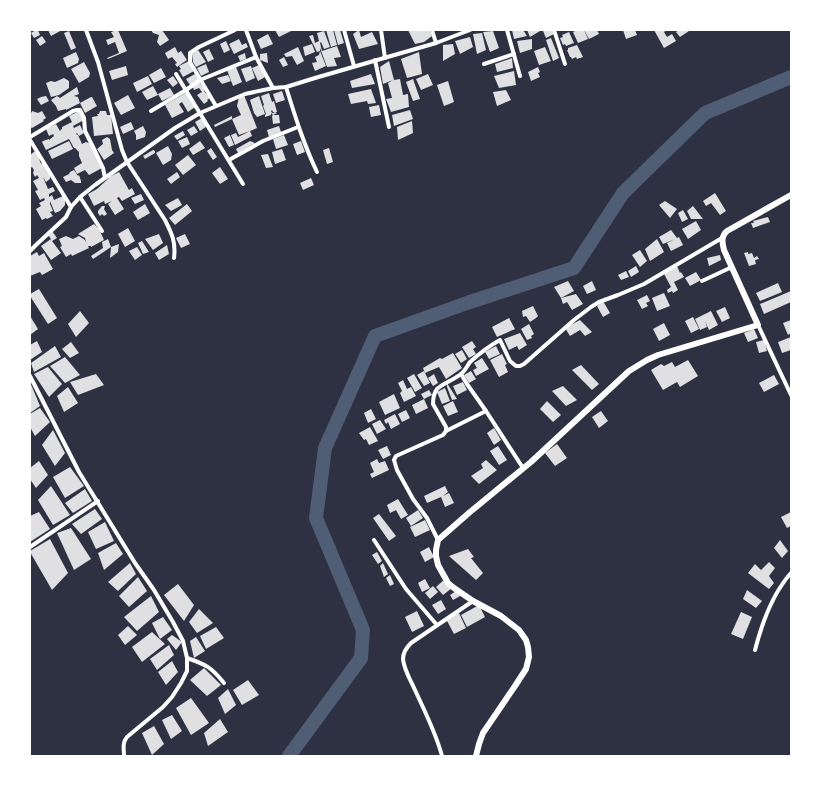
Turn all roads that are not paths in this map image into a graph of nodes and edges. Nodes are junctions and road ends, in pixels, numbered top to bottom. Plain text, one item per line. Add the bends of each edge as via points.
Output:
1 (86, 30) edge
2 (234, 30) edge
3 (246, 30) edge
4 (344, 30) edge
5 (381, 30) edge
6 (432, 30) edge
7 (470, 30) edge
8 (507, 30) edge
9 (554, 30) edge
10 (436, 43) junction
11 (514, 54) junction
12 (256, 57) junction
13 (385, 58) junction
14 (375, 60) junction
15 (484, 64) dead end
16 (565, 64) dead end
17 (354, 66) junction
18 (176, 74) dead end
19 (520, 76) dead end
20 (200, 80) junction
21 (286, 87) junction
22 (273, 88) junction
23 (186, 90) junction
24 (216, 106) junction
25 (151, 111) dead end
26 (200, 113) junction
27 (389, 127) dead end
28 (298, 128) junction
29 (30, 137) edge
30 (30, 140) edge
31 (229, 160) junction
32 (127, 162) junction
33 (317, 172) dead end
34 (105, 178) junction
35 (244, 184) dead end
36 (791, 195) edge
37 (80, 197) junction
38 (72, 207) junction
39 (102, 231) dead end
40 (722, 238) junction
41 (30, 251) edge
42 (174, 258) dead end
43 (732, 267) junction
44 (702, 281) dead end
45 (758, 325) junction
46 (461, 374) junction
47 (30, 376) edge
48 (791, 395) edge
49 (486, 411) junction
50 (446, 431) junction
51 (523, 468) junction
52 (98, 501) junction
53 (374, 540) dead end
54 (438, 540) junction
55 (30, 547) edge
56 (791, 573) edge
57 (473, 601) junction
58 (437, 625) junction
59 (755, 650) dead end
60 (187, 658) junction
61 (224, 683) dead end
62 (124, 756) edge
63 (442, 756) edge
64 (476, 756) edge

1 - 32 street
2 - 20 street via 190,53 190,62
3 - 12 street
4 - 17 street
5 - 13 street
6 - 10 street
7 - 10 street
8 - 11 street
9 - 16 street
10 - 13 street
11 - 15 street
11 - 19 street
12 - 20 street
12 - 22 street
13 - 14 street
14 - 17 street
14 - 27 street
17 - 21 street
18 - 23 street
20 - 23 street
20 - 24 street
21 - 22 street
21 - 28 street
22 - 24 street via 245,94
23 - 25 street
23 - 26 street
24 - 26 street
26 - 31 street
26 - 32 street
28 - 31 street via 263,141
28 - 33 street
29 - 34 street via 73,111 80,110 84,118 84,131 103,168
30 - 38 street
31 - 35 street
32 - 34 street
32 - 42 street via 170,230 174,240
34 - 37 street
36 - 40 main road via 727,230
37 - 38 street
37 - 39 street
38 - 41 street via 66,217
40 - 43 main road via 724,250
40 - 46 street via 644,284 599,302 574,320 524,364 516,366 510,361 500,340 469,364
43 - 44 street
43 - 45 main road
45 - 48 street
45 - 51 main road via 640,364 629,371
46 - 49 street
46 - 50 street via 437,389 434,398 433,404
47 - 52 street via 79,472
49 - 50 street
49 - 51 street
50 - 54 street via 396,456 394,460 397,470
51 - 54 main road
52 - 55 street
52 - 60 street via 173,622 183,642
53 - 58 street via 406,589
54 - 57 main road via 436,556 442,574 454,588
56 - 59 street via 772,603 761,627
57 - 58 street
57 - 64 main road via 501,616 519,630 526,640 529,657 526,668 483,733
58 - 63 street via 409,644 403,660
60 - 61 street via 209,667
60 - 62 street via 187,671 181,683 163,707 124,741

